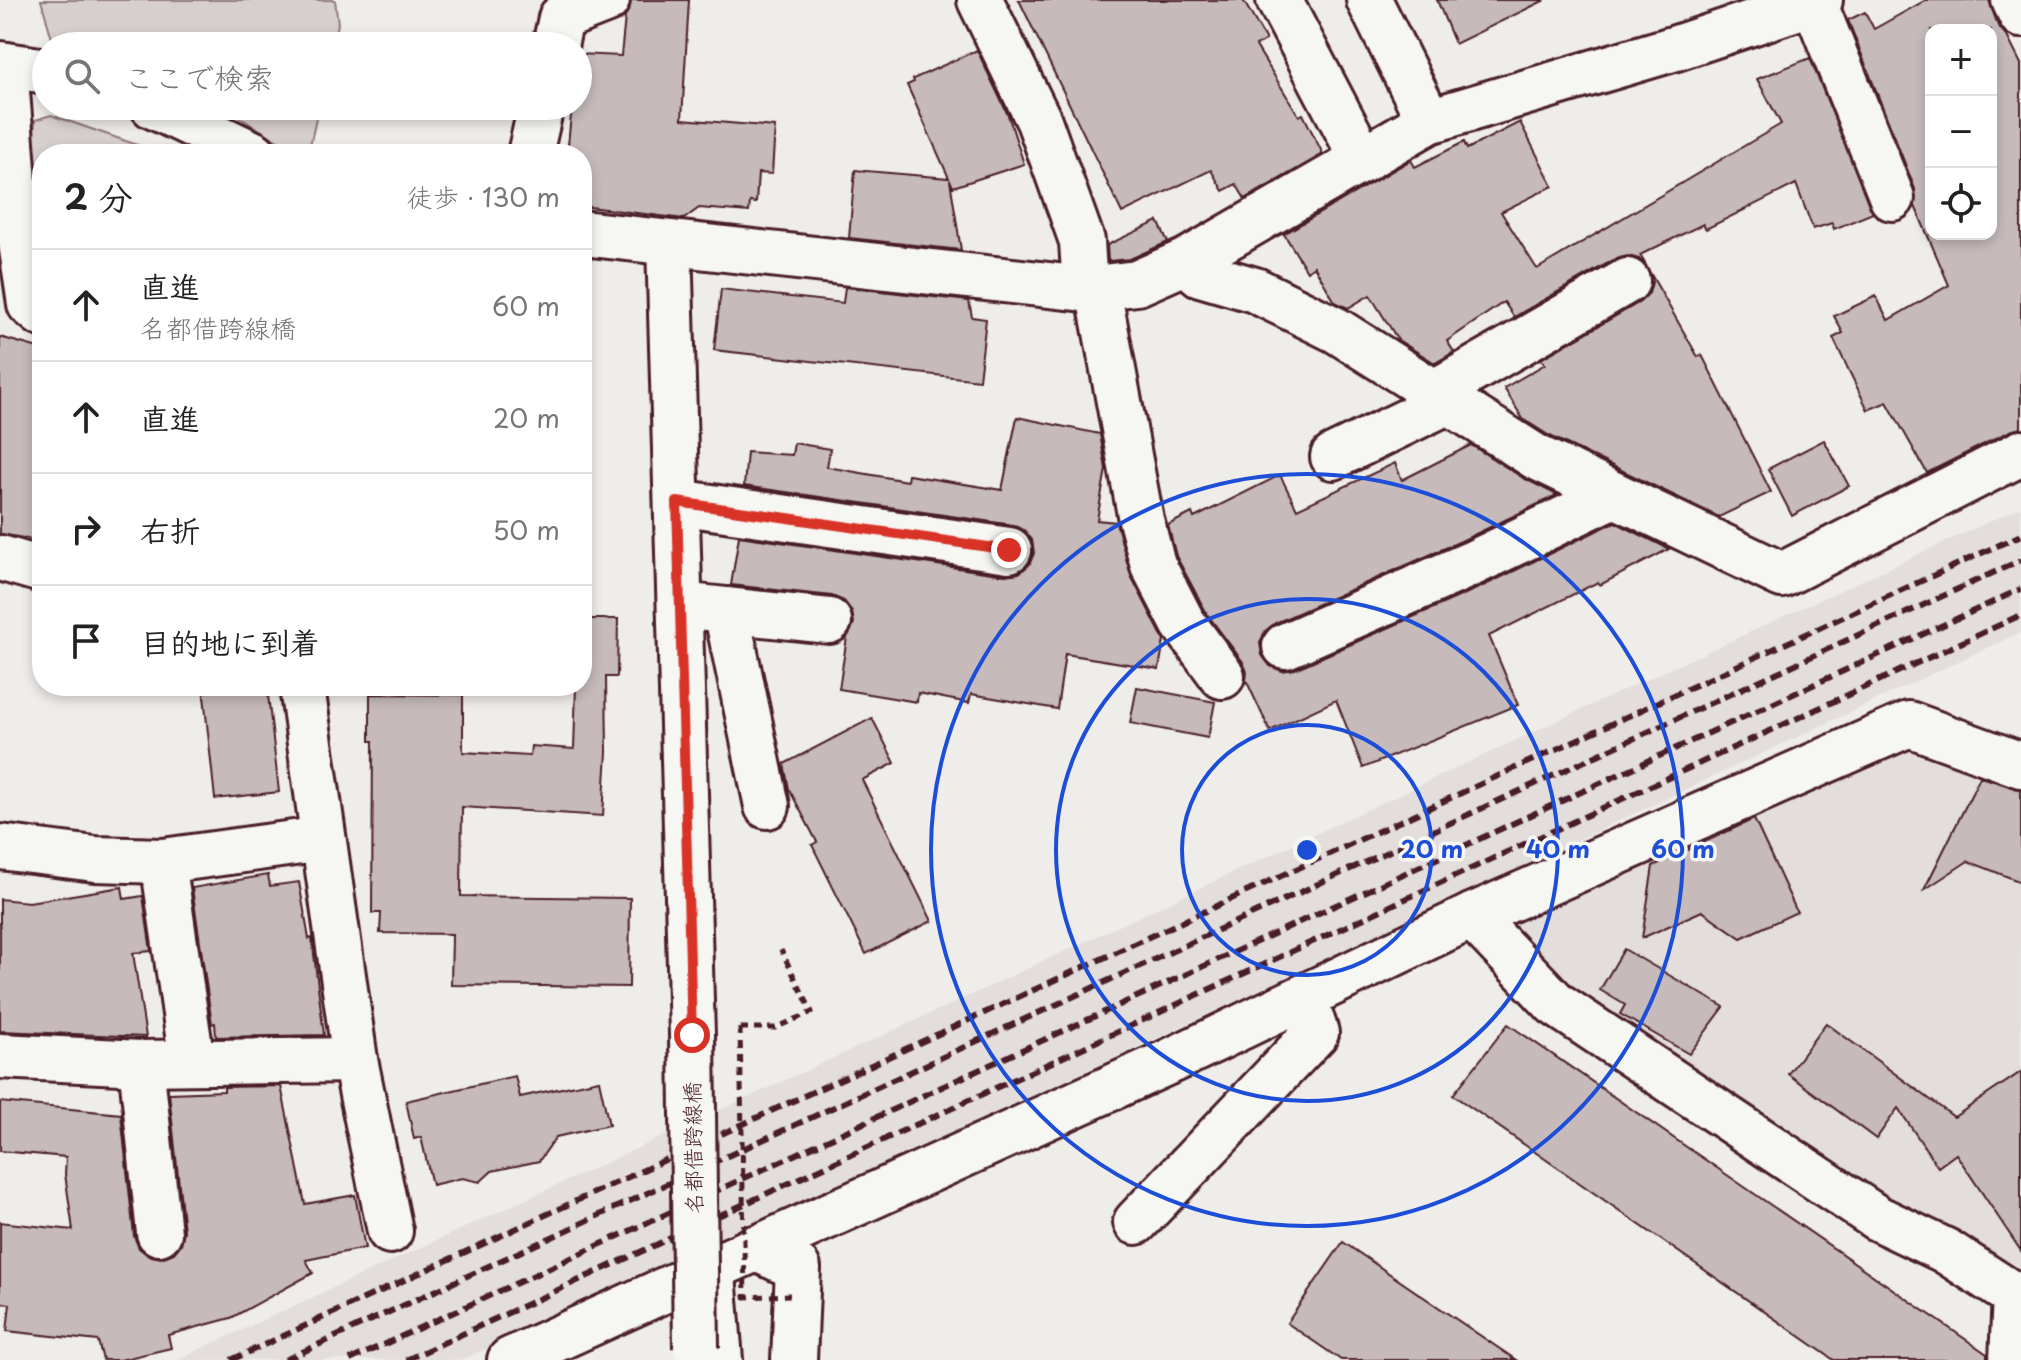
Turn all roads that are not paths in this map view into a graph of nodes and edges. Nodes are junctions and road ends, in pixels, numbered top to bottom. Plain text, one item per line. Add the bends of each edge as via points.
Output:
1 (607, 0) edge
2 (980, 0) edge
3 (1279, 0) edge
4 (1369, 0) edge
5 (2014, 0) edge
6 (1817, 1) edge
7 (2021, 15) edge
8 (558, 32) edge
9 (17, 67) edge
10 (182, 120) edge
11 (538, 120) edge
12 (1429, 121) junction
13 (233, 144) edge
14 (532, 144) edge
15 (1363, 160) junction
16 (1892, 198) dead end
17 (592, 234) edge
18 (669, 243) junction
19 (1187, 261) junction
20 (1627, 281) dead end
21 (1092, 289) junction
22 (24, 306) edge
23 (1442, 396) junction
24 (2021, 453) edge
25 (1333, 457) dead end
26 (1614, 495) junction
27 (677, 502) junction
28 (1009, 550) dead end
29 (0, 558) edge
30 (32, 567) edge
31 (680, 605) junction
32 (726, 610) junction
33 (829, 621) dead end
34 (1285, 646) dead end
35 (1222, 676) dead end
36 (303, 696) edge
37 (2021, 765) edge
38 (767, 806) dead end
39 (323, 839) junction
40 (0, 847) edge
41 (163, 861) junction
42 (1472, 916) junction
43 (1304, 997) junction
44 (0, 1056) edge
45 (355, 1060) junction
46 (192, 1062) junction
47 (141, 1063) junction
48 (1136, 1222) dead end
49 (390, 1231) dead end
50 (159, 1233) dead end
51 (755, 1248) junction
52 (701, 1273) junction
53 (801, 1359) edge
54 (510, 1360) edge
55 (686, 1360) edge
56 (696, 1360) edge
57 (720, 1360) edge
58 (2012, 1360) edge

1 - 8 street via 561,18
2 - 21 street via 1039,121 1082,241
3 - 15 street
4 - 12 street
5 - 7 street
6 - 12 street
6 - 16 street
9 - 22 street via 16,208
10 - 13 street
11 - 14 street
12 - 15 street
15 - 19 street
17 - 18 street
18 - 21 street
18 - 27 street, 名都借跨線橋
19 - 21 street via 1137,283
19 - 23 street via 1200,274 1255,290 1336,330
20 - 23 street
21 - 35 street via 1153,565 1183,623
23 - 25 street
23 - 26 street via 1536,457
24 - 26 street via 1782,575
26 - 34 street
27 - 28 street
27 - 31 street, 名都借跨線橋
29 - 30 street
31 - 32 street
31 - 56 street, 名都借跨線橋, bridge
32 - 33 street
32 - 38 street
36 - 39 street
37 - 42 street via 1909,724
39 - 41 street
39 - 45 street
40 - 41 street
41 - 46 street
42 - 43 street
42 - 58 street via 1556,1004 1877,1218 1946,1251 2015,1296
43 - 48 street via 1316,1033
43 - 51 street
44 - 47 street
45 - 46 street
45 - 49 street
46 - 47 street
47 - 50 street
51 - 52 street
51 - 53 street via 798,1268
52 - 54 street
52 - 55 street
52 - 57 street

